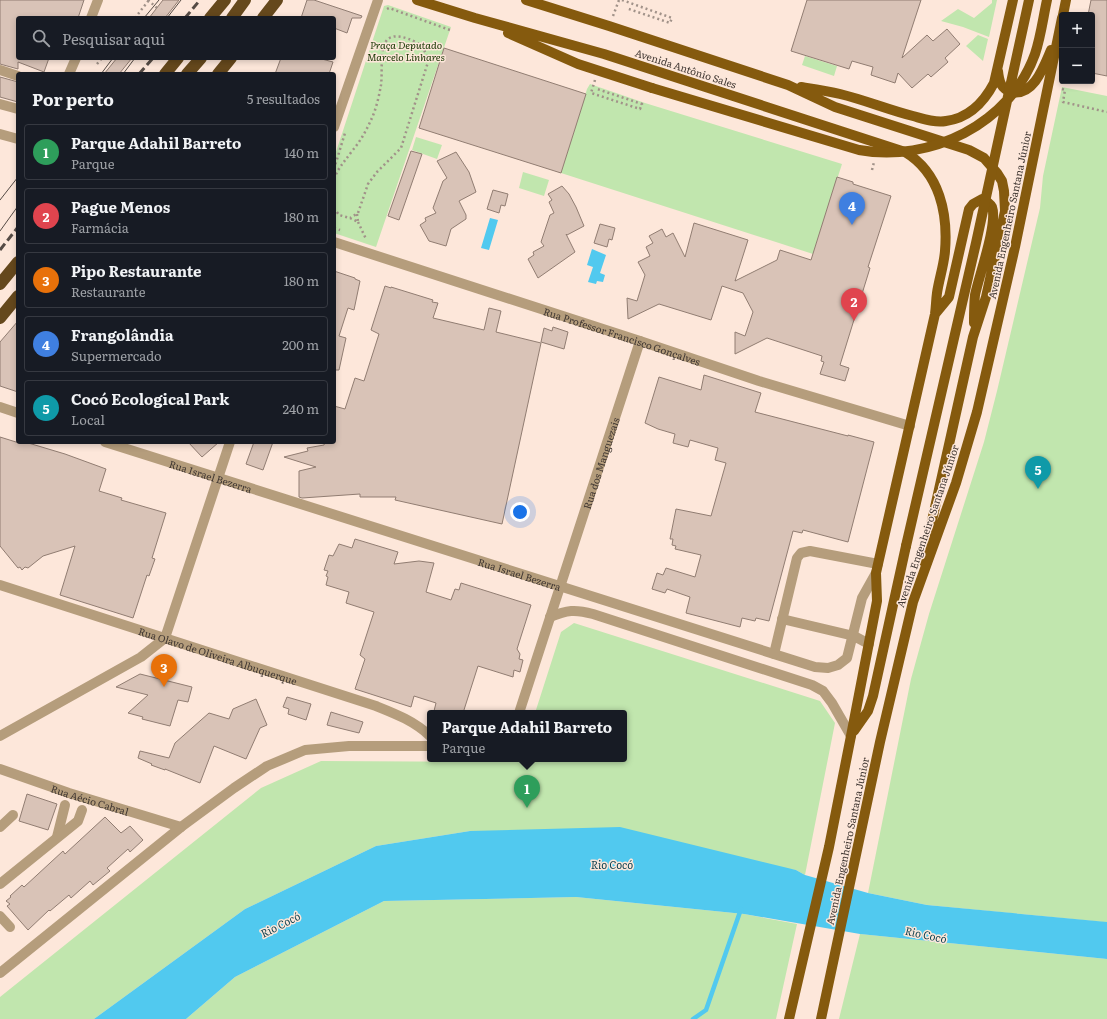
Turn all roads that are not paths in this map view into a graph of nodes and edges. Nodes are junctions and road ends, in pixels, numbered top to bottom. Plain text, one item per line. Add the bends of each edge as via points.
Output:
1 (98, 0) edge
2 (225, 0) edge
3 (245, 0) edge
4 (277, 0) edge
5 (378, 0) edge
6 (417, 0) edge
7 (526, 0) edge
8 (1013, 0) edge
9 (1029, 0) edge
10 (1047, 0) edge
11 (1066, 0) edge
12 (1064, 12) edge
13 (92, 16) edge
14 (212, 16) edge
15 (233, 16) edge
16 (265, 16) edge
17 (475, 18) junction
18 (1059, 33) joint
19 (75, 60) edge
20 (176, 60) edge
21 (199, 60) edge
22 (229, 60) edge
23 (997, 67) junction
24 (0, 70) edge
25 (70, 72) edge
26 (167, 72) edge
27 (189, 72) edge
28 (220, 72) edge
29 (16, 75) edge
30 (788, 85) junction
31 (0, 104) edge
32 (16, 108) edge
33 (336, 121) edge
34 (0, 134) edge
35 (16, 138) edge
36 (935, 183) joint
37 (336, 243) edge
38 (16, 264) edge
39 (0, 284) edge
40 (16, 298) edge
41 (936, 314) junction
42 (0, 318) edge
43 (973, 337) junction
44 (640, 341) junction
45 (0, 407) edge
46 (16, 413) edge
47 (910, 426) junction
48 (110, 444) edge
49 (229, 444) edge
50 (218, 479) junction
51 (877, 568) junction
52 (0, 585) edge
53 (560, 585) junction
54 (913, 602) junction
55 (550, 617) junction
56 (782, 619) junction
57 (854, 636) junction
58 (166, 638) junction
59 (869, 644) junction
60 (774, 654) junction
61 (520, 710) edge
62 (427, 733) edge
63 (0, 736) edge
64 (851, 736) junction
65 (427, 746) edge
66 (0, 769) edge
67 (67, 800) junction
68 (84, 805) junction
69 (13, 815) dead end
70 (0, 827) edge
71 (181, 827) junction
72 (57, 837) junction
73 (0, 884) edge
74 (0, 916) edge
75 (10, 927) dead end
76 (0, 973) edge
77 (789, 1019) edge
78 (821, 1019) edge

1 - 13 street
2 - 14 highway
3 - 15 highway
4 - 16 highway
5 - 33 street
6 - 17 main road, Avenida Antônio Sales
7 - 30 main road, Avenida Antônio Sales
8 - 23 main road
9 - 64 main road, Avenida Engenheiro Santana Júnior, bridge via 873,696 868,711
10 - 17 main road, bridge via 1034,54 1016,87 1003,104 975,128 954,139 914,151 876,153 598,71
11 - 12 main road
17 - 36 main road, Avenida Antônio Sales via 604,54 905,152 922,165
18 - 23 main road via 1039,76 1026,90 1017,93 1004,89
18 - 54 main road, Avenida Engenheiro Santana Júnior via 1015,247 977,412 956,483
19 - 25 street
20 - 26 highway
21 - 27 highway
22 - 28 highway
23 - 30 main road via 994,83 982,102 970,112 954,119 936,122 840,94
24 - 29 street
30 - 43 main road via 836,107 969,150 984,158 997,173 1002,181 1005,211 986,298
31 - 32 street
34 - 35 street
36 - 41 main road, Avenida Engenheiro Santana Júnior via 940,195 946,228 945,252 936,295
37 - 44 street, Rua Professor Francisco Gonçalves
38 - 39 highway
40 - 42 highway
41 - 43 main road via 949,298 970,209 982,199 989,202 993,214 992,229 975,296
41 - 47 main road, Avenida Engenheiro Santana Júnior
43 - 54 main road
44 - 47 street, Rua Professor Francisco Gonçalves via 759,381
44 - 53 street, Rua dos Manguezais
45 - 46 street
47 - 51 main road, Avenida Engenheiro Santana Júnior
48 - 50 street, Rua Israel Bezerra
49 - 50 street
50 - 53 street, Rua Israel Bezerra
50 - 58 street
51 - 56 street via 810,551 800,553
51 - 57 street, Rua Israel Bezerra via 862,598
51 - 59 main road, Avenida Engenheiro Santana Júnior via 877,601
52 - 58 street, Rua Olavo de Oliveira Albuquerque
53 - 55 street, Rua dos Manguezais
53 - 60 street, Rua Israel Bezerra
54 - 78 main road, Avenida Engenheiro Santana Júnior via 880,742
55 - 61 street, Rua dos Manguezais
55 - 64 street via 574,610 589,613 812,685 823,691
56 - 57 street
56 - 60 street
57 - 59 street
57 - 60 street, Rua Israel Bezerra via 847,658 838,665 828,668 816,667
58 - 62 street, Rua Olavo de Oliveira Albuquerque via 376,706 404,717
58 - 63 street via 141,657
59 - 64 main road, Avenida Engenheiro Santana Júnior
64 - 77 main road, Avenida Engenheiro Santana Júnior via 829,847
65 - 71 street via 349,746 305,750 267,766
66 - 67 street, Rua Aécio Cabral
67 - 68 street, Rua Aécio Cabral
67 - 72 street
68 - 71 street, Rua Aécio Cabral
68 - 72 street via 78,821
69 - 70 street
71 - 76 street
72 - 73 street
74 - 75 street

